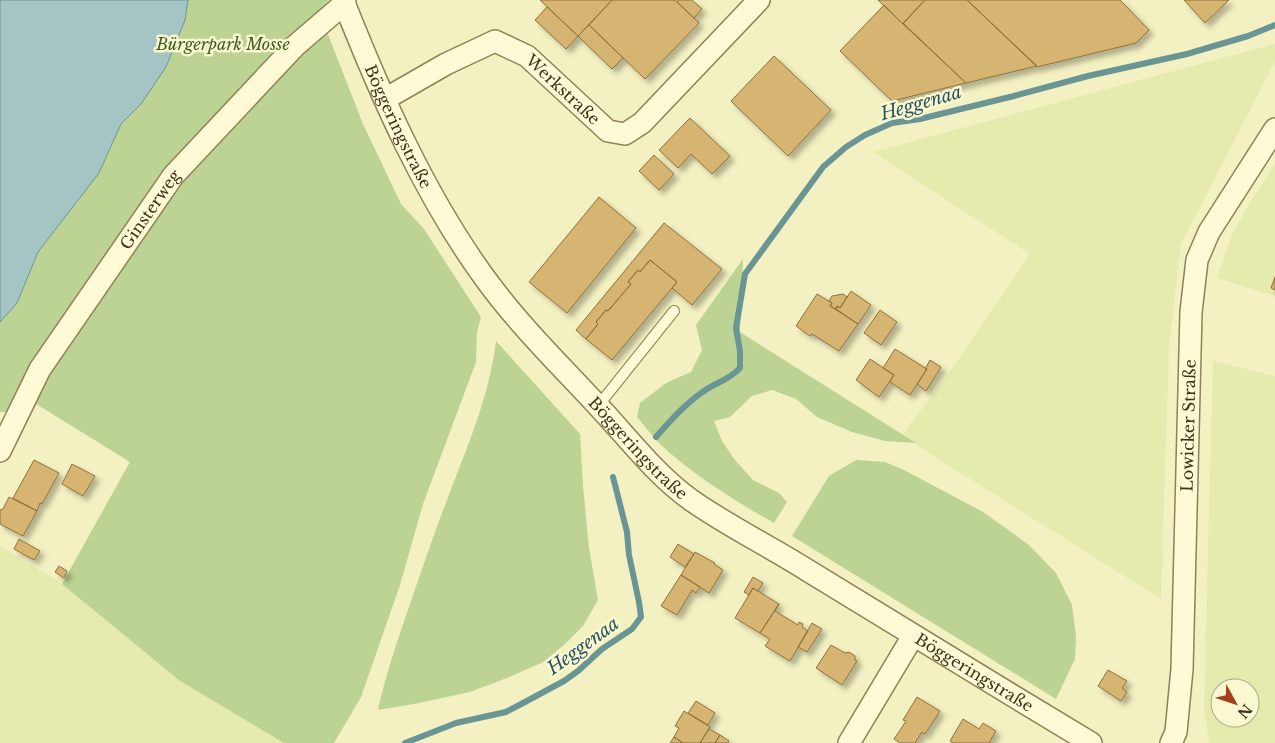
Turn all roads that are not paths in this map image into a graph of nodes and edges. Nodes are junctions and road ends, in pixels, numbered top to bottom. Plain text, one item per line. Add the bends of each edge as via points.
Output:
1 (759, 0) edge
2 (344, 2) edge
3 (385, 99) junction
4 (1275, 129) edge
5 (674, 312) dead end
6 (598, 406) junction
7 (0, 451) edge
8 (913, 636) junction
9 (849, 743) edge
10 (1091, 743) edge
11 (1171, 743) edge

1 - 3 street, Werkstraße via 642,124 625,134 608,131 527,56 495,41 446,64
2 - 3 street, Böggeringstraße
2 - 7 street, Ginsterweg via 295,46 173,176 40,369
3 - 6 street, Böggeringstraße via 442,212 487,280
4 - 11 street, Lowicker Straße via 1209,232 1196,260 1191,312 1182,669 1176,732
5 - 6 lane
6 - 8 street, Böggeringstraße via 664,477 690,499
8 - 9 street
8 - 10 street, Böggeringstraße

